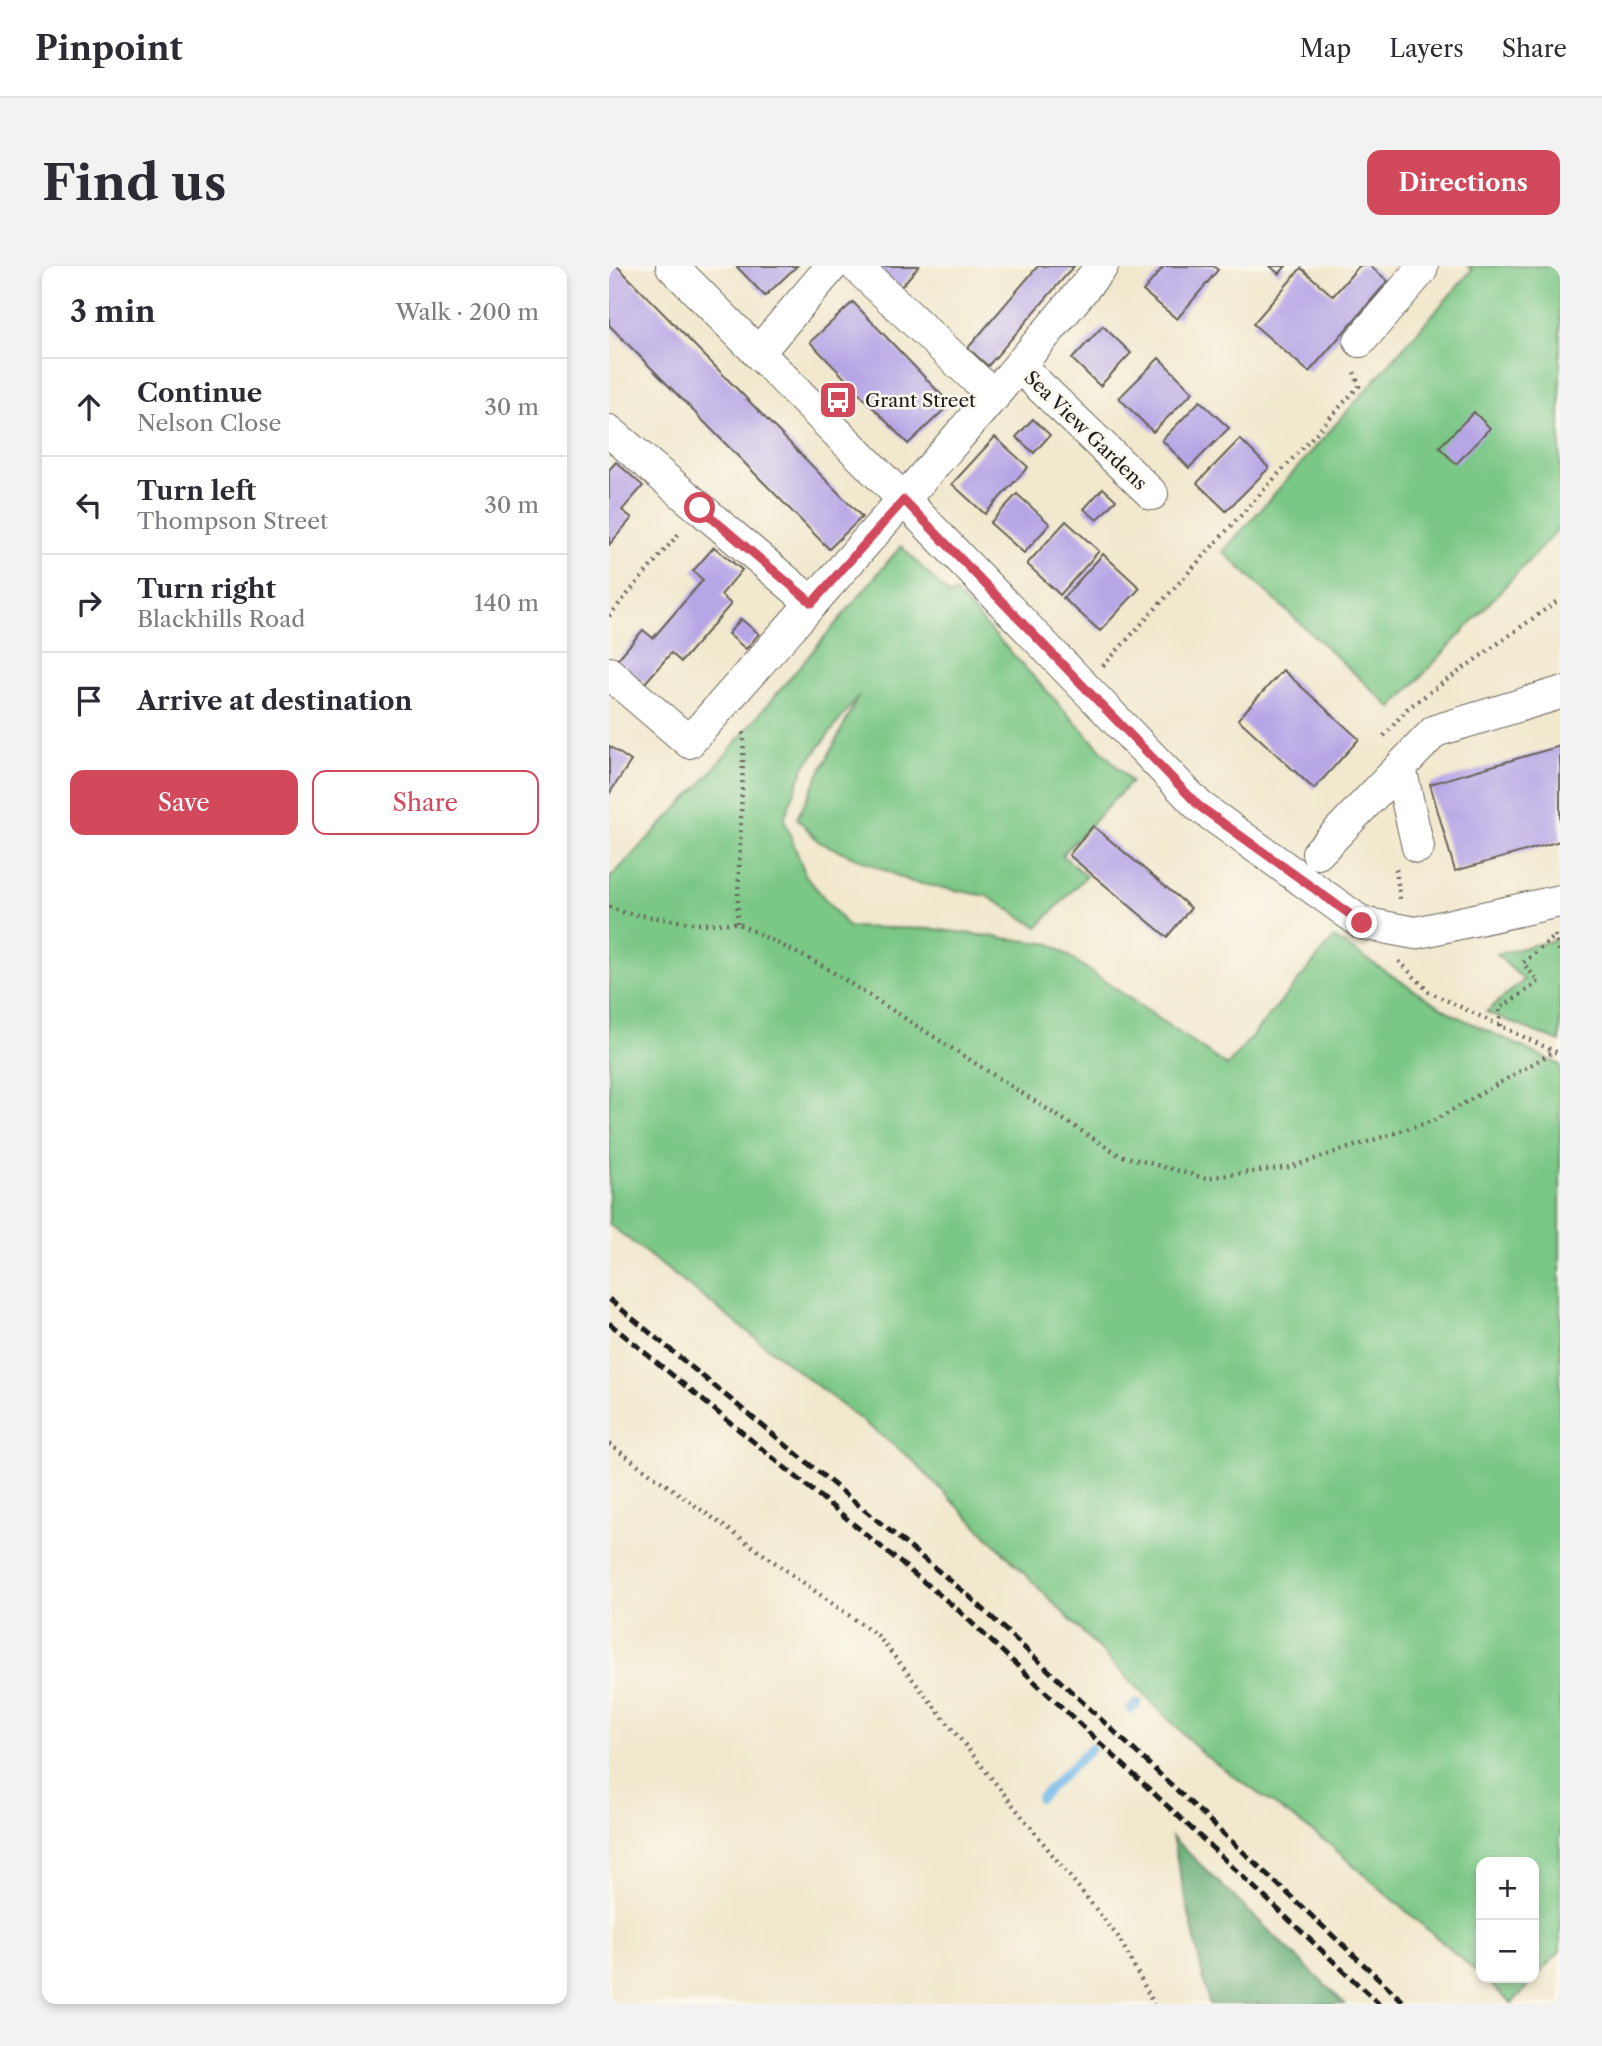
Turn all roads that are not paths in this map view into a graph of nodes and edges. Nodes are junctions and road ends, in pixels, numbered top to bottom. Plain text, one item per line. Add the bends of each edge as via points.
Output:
1 (672, 266) edge
2 (832, 266) edge
3 (856, 266) edge
4 (1102, 266) edge
5 (1422, 266) edge
6 (1360, 341) road end
7 (758, 353) junction
8 (1020, 366) junction
9 (994, 396) junction
10 (609, 432) edge
11 (1152, 494) dead end
12 (904, 500) junction
13 (812, 603) junction
14 (609, 673) edge
15 (1560, 693) edge
16 (1400, 768) junction
17 (1418, 847) dead end
18 (1318, 853) dead end
19 (1560, 901) edge

1 - 7 street
2 - 7 street
3 - 9 street
4 - 8 street
5 - 6 street
7 - 12 street
8 - 9 street
8 - 11 street, Sea View Gardens
9 - 12 street
10 - 13 street
12 - 13 street
12 - 19 street via 1199,806 1362,923 1415,933
13 - 14 street via 689,742
15 - 16 street via 1435,731
16 - 17 street
16 - 18 street

